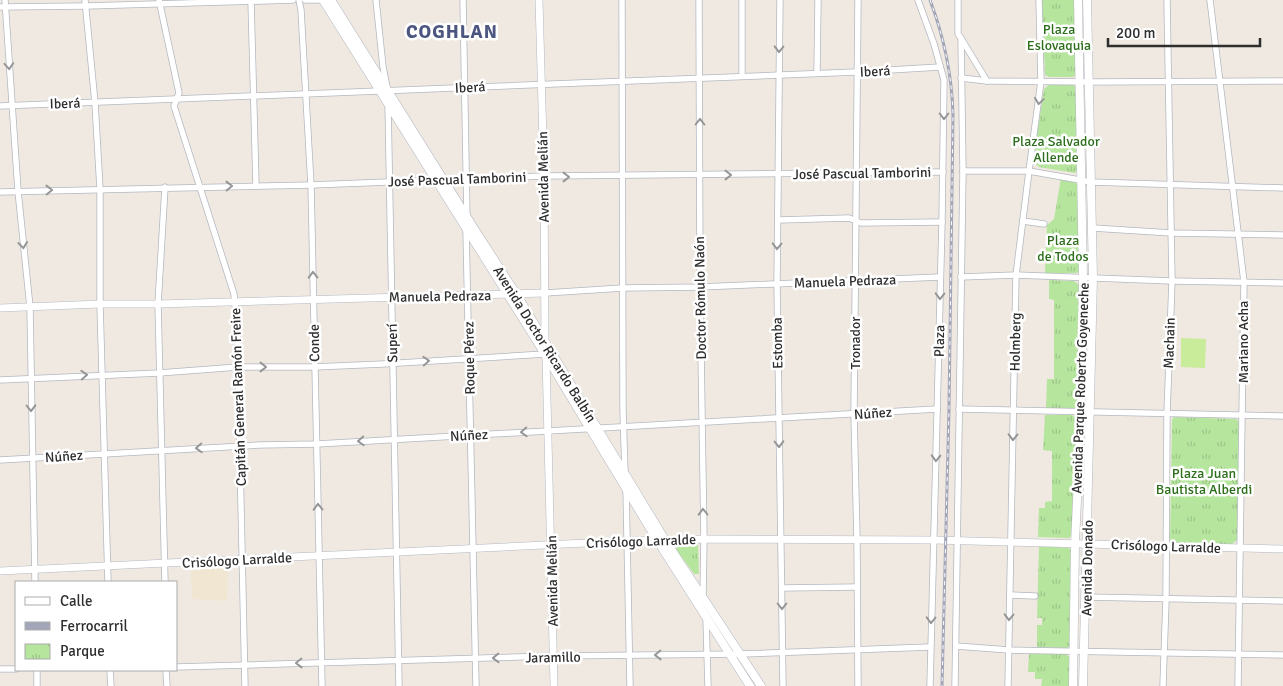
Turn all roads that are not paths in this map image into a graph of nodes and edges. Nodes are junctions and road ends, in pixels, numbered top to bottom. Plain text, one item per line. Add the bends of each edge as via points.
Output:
1 (293, 0) edge
2 (299, 0) edge
3 (305, 0) edge
4 (318, 0) edge
5 (323, 0) edge
6 (331, 0) edge
7 (376, 0) edge
8 (464, 0) edge
9 (539, 0) edge
10 (622, 0) edge
11 (699, 0) edge
12 (742, 0) edge
13 (780, 0) edge
14 (818, 0) edge
15 (858, 0) edge
16 (918, 0) edge
17 (958, 0) edge
18 (1039, 0) edge
19 (1078, 0) edge
20 (1087, 0) edge
21 (1167, 0) edge
22 (1210, 0) edge
23 (251, 1) junction
24 (159, 2) edge
25 (86, 3) edge
26 (3, 4) edge
27 (961, 38) junction
28 (940, 67) junction
29 (856, 72) junction
30 (817, 73) junction
31 (779, 75) junction
32 (742, 76) junction
33 (700, 78) junction
34 (962, 78) junction
35 (622, 80) junction
36 (987, 81) junction
37 (1041, 81) junction
38 (1220, 81) junction
39 (1283, 81) edge
40 (1080, 82) junction
41 (1089, 82) junction
42 (1169, 82) junction
43 (541, 84) junction
44 (466, 87) junction
45 (384, 91) junction
46 (305, 93) junction
47 (252, 96) junction
48 (177, 99) junction
49 (95, 103) junction
50 (388, 103) junction
51 (12, 105) junction
52 (0, 106) edge
53 (963, 171) junction
54 (1028, 171) junction
55 (943, 172) junction
56 (855, 173) junction
57 (778, 175) junction
58 (544, 176) junction
59 (700, 176) junction
60 (622, 177) junction
61 (467, 179) junction
62 (435, 180) junction
63 (444, 180) junction
64 (1082, 180) junction
65 (389, 182) junction
66 (1091, 182) junction
67 (1171, 183) junction
68 (256, 185) junction
69 (311, 185) junction
70 (1232, 186) junction
71 (165, 187) junction
72 (200, 187) junction
73 (1283, 188) edge
74 (100, 189) junction
75 (18, 191) junction
76 (0, 192) edge
77 (467, 217) junction
78 (778, 220) junction
79 (855, 220) junction
80 (1023, 221) junction
81 (942, 222) junction
82 (1044, 224) dead end
83 (1093, 228) junction
84 (466, 230) junction
85 (1171, 233) junction
86 (1239, 234) junction
87 (1283, 235) edge
88 (1016, 275) junction
89 (940, 276) junction
90 (961, 277) junction
91 (1083, 277) junction
92 (1093, 278) junction
93 (854, 281) junction
94 (1172, 281) junction
95 (1244, 282) junction
96 (1283, 282) edge
97 (777, 284) junction
98 (623, 288) junction
99 (700, 288) junction
100 (545, 293) junction
101 (507, 294) junction
102 (516, 294) junction
103 (468, 295) junction
104 (391, 297) junction
105 (313, 299) junction
106 (235, 302) junction
107 (100, 304) junction
108 (158, 304) junction
109 (30, 307) junction
110 (0, 308) edge
111 (546, 342) junction
112 (546, 355) junction
113 (470, 359) junction
114 (392, 363) junction
115 (238, 367) junction
116 (314, 367) junction
117 (159, 373) junction
118 (103, 374) junction
119 (31, 378) junction
120 (0, 380) edge
121 (937, 409) junction
122 (959, 409) junction
123 (1014, 410) junction
124 (1081, 412) junction
125 (1091, 412) junction
126 (854, 414) junction
127 (1167, 414) junction
128 (1243, 415) junction
129 (1283, 416) edge
130 (778, 419) junction
131 (702, 422) junction
132 (624, 427) junction
133 (593, 429) junction
134 (548, 431) junction
135 (470, 435) junction
136 (394, 440) junction
137 (317, 444) junction
138 (240, 446) junction
139 (162, 450) junction
140 (104, 454) junction
141 (32, 458) junction
142 (0, 460) edge
143 (625, 474) junction
144 (626, 487) junction
145 (704, 539) junction
146 (780, 539) junction
147 (858, 539) junction
148 (661, 540) junction
149 (933, 540) junction
150 (957, 540) junction
151 (628, 541) junction
152 (1011, 542) junction
153 (1075, 544) junction
154 (1087, 544) junction
155 (551, 545) junction
156 (1166, 547) junction
157 (473, 548) junction
158 (1240, 548) junction
159 (1283, 549) edge
160 (396, 553) junction
161 (319, 556) junction
162 (242, 560) junction
163 (164, 564) junction
164 (108, 566) junction
165 (34, 569) junction
166 (0, 571) edge
167 (35, 581) edge
168 (108, 581) edge
169 (165, 581) edge
170 (857, 587) junction
171 (782, 588) junction
172 (1010, 595) junction
173 (703, 596) junction
174 (1035, 596) dead end
175 (1085, 596) junction
176 (1166, 599) junction
177 (1239, 601) junction
178 (1283, 601) edge
179 (706, 616) junction
180 (956, 646) junction
181 (930, 647) junction
182 (858, 648) junction
183 (1009, 650) junction
184 (1073, 651) junction
185 (782, 652) junction
186 (1084, 652) junction
187 (1164, 653) junction
188 (707, 654) junction
189 (730, 654) junction
190 (742, 654) junction
191 (1238, 654) junction
192 (630, 655) junction
193 (1283, 655) edge
194 (553, 656) junction
195 (476, 659) junction
196 (398, 660) junction
197 (322, 663) junction
198 (244, 664) junction
199 (178, 666) edge
200 (15, 669) edge
201 (0, 670) edge
202 (37, 671) edge
203 (110, 671) edge
204 (166, 671) edge
205 (38, 686) edge
206 (111, 686) edge
207 (167, 686) edge
208 (245, 686) edge
209 (322, 686) edge
210 (399, 686) edge
211 (476, 686) edge
212 (554, 686) edge
213 (630, 686) edge
214 (708, 686) edge
215 (750, 686) edge
216 (762, 686) edge
217 (783, 686) edge
218 (858, 686) edge
219 (930, 686) edge
220 (955, 686) edge
221 (1008, 686) edge
222 (1072, 686) edge
223 (1083, 686) edge
224 (1163, 686) edge
225 (1238, 686) edge

1 - 23 street
2 - 46 street, Conde
3 - 4 street
5 - 45 main road, Avenida Doctor Ricardo Balbín
6 - 45 main road, Avenida Doctor Ricardo Balbín
7 - 45 street
8 - 44 street, Roque Pérez
9 - 43 street, Avenida Melián
10 - 35 street
11 - 33 street, Doctor Rómulo Naón
12 - 32 street
13 -> 31 street, Estomba
14 - 30 street
15 - 29 street, Tronador
16 - 28 street, Plaza
17 - 27 street, Plaza via 958,34
18 - 37 street, Holmberg
19 - 40 main road, Avenida Parque Roberto Goyeneche
20 - 41 main road, Avenida Donado
21 - 42 street, Machain
22 - 38 street, Mariano Acha
23 - 24 street
23 - 47 street
24 - 25 street
24 - 48 street, Capitán General Ramón Freire via 179,93
25 - 26 street
25 - 49 street
26 -> 51 street
27 - 34 street, Plaza
27 - 36 street
28 - 29 street, Iberá
28 -> 55 street, Plaza via 944,80
29 - 30 street, Iberá
29 - 56 street, Tronador
30 - 31 street, Iberá
31 - 32 street, Iberá
31 - 57 street, Estomba
32 - 33 street, Iberá
33 - 35 street, Iberá
59 -> 33 street, Doctor Rómulo Naón
34 - 36 street
34 - 53 street, Plaza
35 - 43 street, Iberá
35 - 60 street
36 - 37 street
37 - 40 street
37 -> 54 street, Holmberg
38 - 39 street
38 - 42 street
38 - 70 street, Mariano Acha
40 - 41 street
40 - 64 main road, Avenida Parque Roberto Goyeneche
41 - 42 street
41 - 66 main road, Avenida Donado
42 - 67 street, Machain
43 - 44 street, Iberá
43 - 58 street, Avenida Melián
44 - 45 street, Iberá
44 - 61 street, Roque Pérez
45 - 46 street, Iberá
45 - 50 main road, Avenida Doctor Ricardo Balbín
45 - 63 main road, Avenida Doctor Ricardo Balbín
46 - 47 street, Iberá
46 - 69 street, Conde
47 - 48 street, Iberá
47 - 68 street
48 - 49 street, Iberá
48 - 72 street, Capitán General Ramón Freire via 174,106
49 - 51 street, Iberá
49 - 74 street
50 - 62 main road, Avenida Doctor Ricardo Balbín
50 - 65 street, Superí
51 - 52 street, Iberá
51 - 75 street
53 - 54 street
53 - 90 street, Plaza
54 - 64 street
54 - 80 street, Holmberg
55 - 56 street, José Pascual Tamborini
55 - 81 street, Plaza
56 - 57 street, José Pascual Tamborini
56 - 79 street, Tronador
59 -> 57 street, José Pascual Tamborini
57 - 78 street, Estomba
58 -> 60 street, José Pascual Tamborini
58 - 61 street, José Pascual Tamborini
58 - 100 street, Avenida Melián
59 - 60 street, José Pascual Tamborini
59 - 99 street, Doctor Rómulo Naón
60 - 98 street
61 - 63 street, José Pascual Tamborini
61 - 77 street, Roque Pérez
62 - 63 street, José Pascual Tamborini
62 - 65 street, José Pascual Tamborini
62 - 84 main road, Avenida Doctor Ricardo Balbín
63 - 77 main road, Avenida Doctor Ricardo Balbín
64 - 66 street
64 - 91 main road, Avenida Parque Roberto Goyeneche
65 - 69 street, José Pascual Tamborini
65 - 104 street, Superí
66 - 67 street
66 - 83 main road, Avenida Donado
67 - 70 street
67 - 85 street, Machain
68 - 69 street, José Pascual Tamborini
72 -> 68 street, José Pascual Tamborini
105 -> 69 street, Conde
70 - 73 street
70 - 86 street, Mariano Acha
71 - 72 street, José Pascual Tamborini
71 - 74 street, José Pascual Tamborini
71 - 108 street
72 - 106 street, Capitán General Ramón Freire
75 -> 74 street, José Pascual Tamborini
74 - 107 street
75 - 76 street, José Pascual Tamborini
75 -> 109 street
77 - 84 street, Roque Pérez
77 - 102 main road, Avenida Doctor Ricardo Balbín
78 - 79 street
78 -> 97 street, Estomba
79 - 81 street via 861,223
79 - 93 street, Tronador
80 - 82 street
80 - 88 street, Holmberg
81 - 89 street, Plaza
83 - 85 street
83 - 92 main road, Avenida Donado
84 - 101 main road, Avenida Doctor Ricardo Balbín
84 - 103 street, Roque Pérez
85 - 86 street
85 - 94 street, Machain
86 - 87 street
86 - 95 street, Mariano Acha
88 - 90 street
88 - 91 street
88 - 123 street, Holmberg
89 - 93 street, Manuela Pedraza
89 -> 121 street, Plaza
90 - 122 street, Plaza
91 - 92 street
91 - 124 main road, Avenida Parque Roberto Goyeneche
92 - 94 street
92 - 125 main road, Avenida Donado
93 - 97 street, Manuela Pedraza
93 - 126 street, Tronador
94 - 95 street
94 - 127 street, Machain
95 - 96 street
95 - 128 street, Mariano Acha
97 - 99 street, Manuela Pedraza
97 - 130 street, Estomba
98 - 99 street, Manuela Pedraza
98 - 100 street, Manuela Pedraza
98 - 132 street
99 - 131 street, Doctor Rómulo Naón
100 - 102 street, Manuela Pedraza
100 - 111 street, Avenida Melián
101 - 102 street, Manuela Pedraza
101 - 103 street, Manuela Pedraza
101 - 112 main road, Avenida Doctor Ricardo Balbín
102 - 111 main road, Avenida Doctor Ricardo Balbín
103 - 104 street, Manuela Pedraza
103 - 113 street, Roque Pérez
104 - 105 street, Manuela Pedraza
104 - 114 street, Superí
105 - 106 street, Manuela Pedraza
105 - 116 street, Conde
106 - 108 street, Manuela Pedraza
106 - 115 street, Capitán General Ramón Freire
107 - 108 street, Manuela Pedraza
107 - 109 street, Manuela Pedraza
107 - 118 street
108 - 117 street
109 - 110 street, Manuela Pedraza
109 - 119 street
111 - 112 street, Avenida Melián
111 - 133 main road, Avenida Doctor Ricardo Balbín
112 - 113 street
112 - 133 main road, Avenida Doctor Ricardo Balbín
112 - 134 street, Avenida Melián
114 -> 113 street
113 - 135 street, Roque Pérez
114 - 116 street
114 - 136 street, Superí
115 -> 116 street
115 - 117 street
115 - 138 street, Capitán General Ramón Freire
116 - 137 street, Conde
117 - 118 street
117 - 139 street
119 -> 118 street
118 - 140 street
119 - 120 street
119 -> 141 street
121 - 126 street, Núñez
121 -> 149 street, Plaza
122 - 123 street
122 - 150 street, Plaza
123 - 124 street
123 -> 152 street, Holmberg
124 - 125 street
124 - 153 main road, Avenida Parque Roberto Goyeneche
125 - 127 street
125 - 154 main road, Avenida Donado
126 - 130 street, Núñez
126 - 147 street, Tronador
127 - 128 street
127 - 156 street, Machain
128 - 129 street
128 - 158 street, Mariano Acha
130 - 131 street, Núñez
130 -> 146 street, Estomba
131 - 132 street, Núñez
145 -> 131 street, Doctor Rómulo Naón
132 - 133 street, Núñez
132 - 143 street
133 - 134 street, Núñez
133 - 143 main road, Avenida Doctor Ricardo Balbín
133 - 144 main road, Avenida Doctor Ricardo Balbín
134 -> 135 street, Núñez
134 - 155 street, Avenida Melián
135 - 136 street, Núñez
135 - 157 street, Roque Pérez
136 -> 137 street, Núñez
136 - 160 street, Superí
137 - 138 street, Núñez
161 -> 137 street, Conde
138 -> 139 street, Núñez
138 - 162 street, Capitán General Ramón Freire
139 - 140 street, Núñez
139 - 163 street
140 - 141 street, Núñez
140 - 164 street
141 - 142 street, Núñez
141 - 165 street
143 - 148 main road, Avenida Doctor Ricardo Balbín
144 - 148 main road, Avenida Doctor Ricardo Balbín
144 - 151 street
145 - 146 street, Crisólogo Larralde
145 - 148 street, Crisólogo Larralde
145 - 173 street, Doctor Rómulo Naón
146 - 147 street, Crisólogo Larralde
146 - 171 street, Estomba
147 - 149 street, Crisólogo Larralde
147 - 170 street, Tronador
148 - 151 street, Crisólogo Larralde
148 - 173 main road, Avenida Doctor Ricardo Balbín
148 - 179 main road, Avenida Doctor Ricardo Balbín
149 - 150 street, Crisólogo Larralde
149 -> 181 street, Plaza
150 - 152 street, Crisólogo Larralde
150 - 180 street, Plaza
151 - 155 street, Crisólogo Larralde
151 - 192 street
152 - 153 street, Crisólogo Larralde
152 - 172 street, Holmberg
153 - 154 street, Crisólogo Larralde
153 - 184 main road, Avenida Parque Roberto Goyeneche
154 - 156 street, Crisólogo Larralde
154 - 175 main road, Avenida Donado
155 - 157 street, Crisólogo Larralde
155 - 194 street, Avenida Melián
156 - 158 street, Crisólogo Larralde
156 - 176 street, Machain
157 - 160 street, Crisólogo Larralde
157 - 195 street, Roque Pérez
158 - 159 street, Crisólogo Larralde
158 - 177 street, Mariano Acha
160 - 161 street, Crisólogo Larralde
160 - 196 street, Superí
161 - 162 street, Crisólogo Larralde
161 - 197 street, Conde
162 - 163 street, Crisólogo Larralde
162 - 198 street, Capitán General Ramón Freire
163 - 164 street, Crisólogo Larralde
163 - 169 street
164 - 165 street, Crisólogo Larralde
164 - 168 street
165 - 166 street, Crisólogo Larralde
165 - 167 street
170 - 171 street
170 - 182 street, Tronador
171 -> 185 street, Estomba
172 - 174 street
172 -> 183 street, Holmberg
173 - 190 main road, Avenida Doctor Ricardo Balbín
175 - 176 street
175 - 186 main road, Avenida Donado
176 - 177 street
176 - 187 street, Machain
177 - 178 street
177 - 191 street, Mariano Acha
179 - 188 street
179 - 189 main road, Avenida Doctor Ricardo Balbín
180 - 183 street
180 - 220 street, Plaza
181 - 182 street, Jaramillo
181 - 219 street, Plaza
182 - 185 street, Jaramillo
182 - 218 street, Tronador
183 - 184 street
183 - 221 street, Holmberg
184 - 186 street
184 - 222 main road, Avenida Parque Roberto Goyeneche
185 - 190 street, Jaramillo
185 - 217 street, Estomba
186 - 187 street
186 - 223 main road, Avenida Donado
187 - 191 street
187 - 224 street, Machain
188 - 189 street, Jaramillo
188 -> 192 street, Jaramillo
188 - 214 street
189 - 190 street, Jaramillo
189 - 215 main road, Avenida Doctor Ricardo Balbín
190 - 216 main road, Avenida Doctor Ricardo Balbín
191 - 193 street
191 - 225 street, Mariano Acha
192 - 194 street, Jaramillo
192 - 213 street
194 -> 195 street, Jaramillo
194 - 212 street, Avenida Melián
195 - 196 street, Jaramillo
195 - 211 street, Roque Pérez
196 - 197 street, Jaramillo
196 - 210 street, Superí
197 -> 198 street, Jaramillo
197 - 209 street, Conde
198 - 199 street, Jaramillo
198 - 208 street, Capitán General Ramón Freire
200 - 201 street
202 - 205 street
203 - 206 street
204 - 207 street

